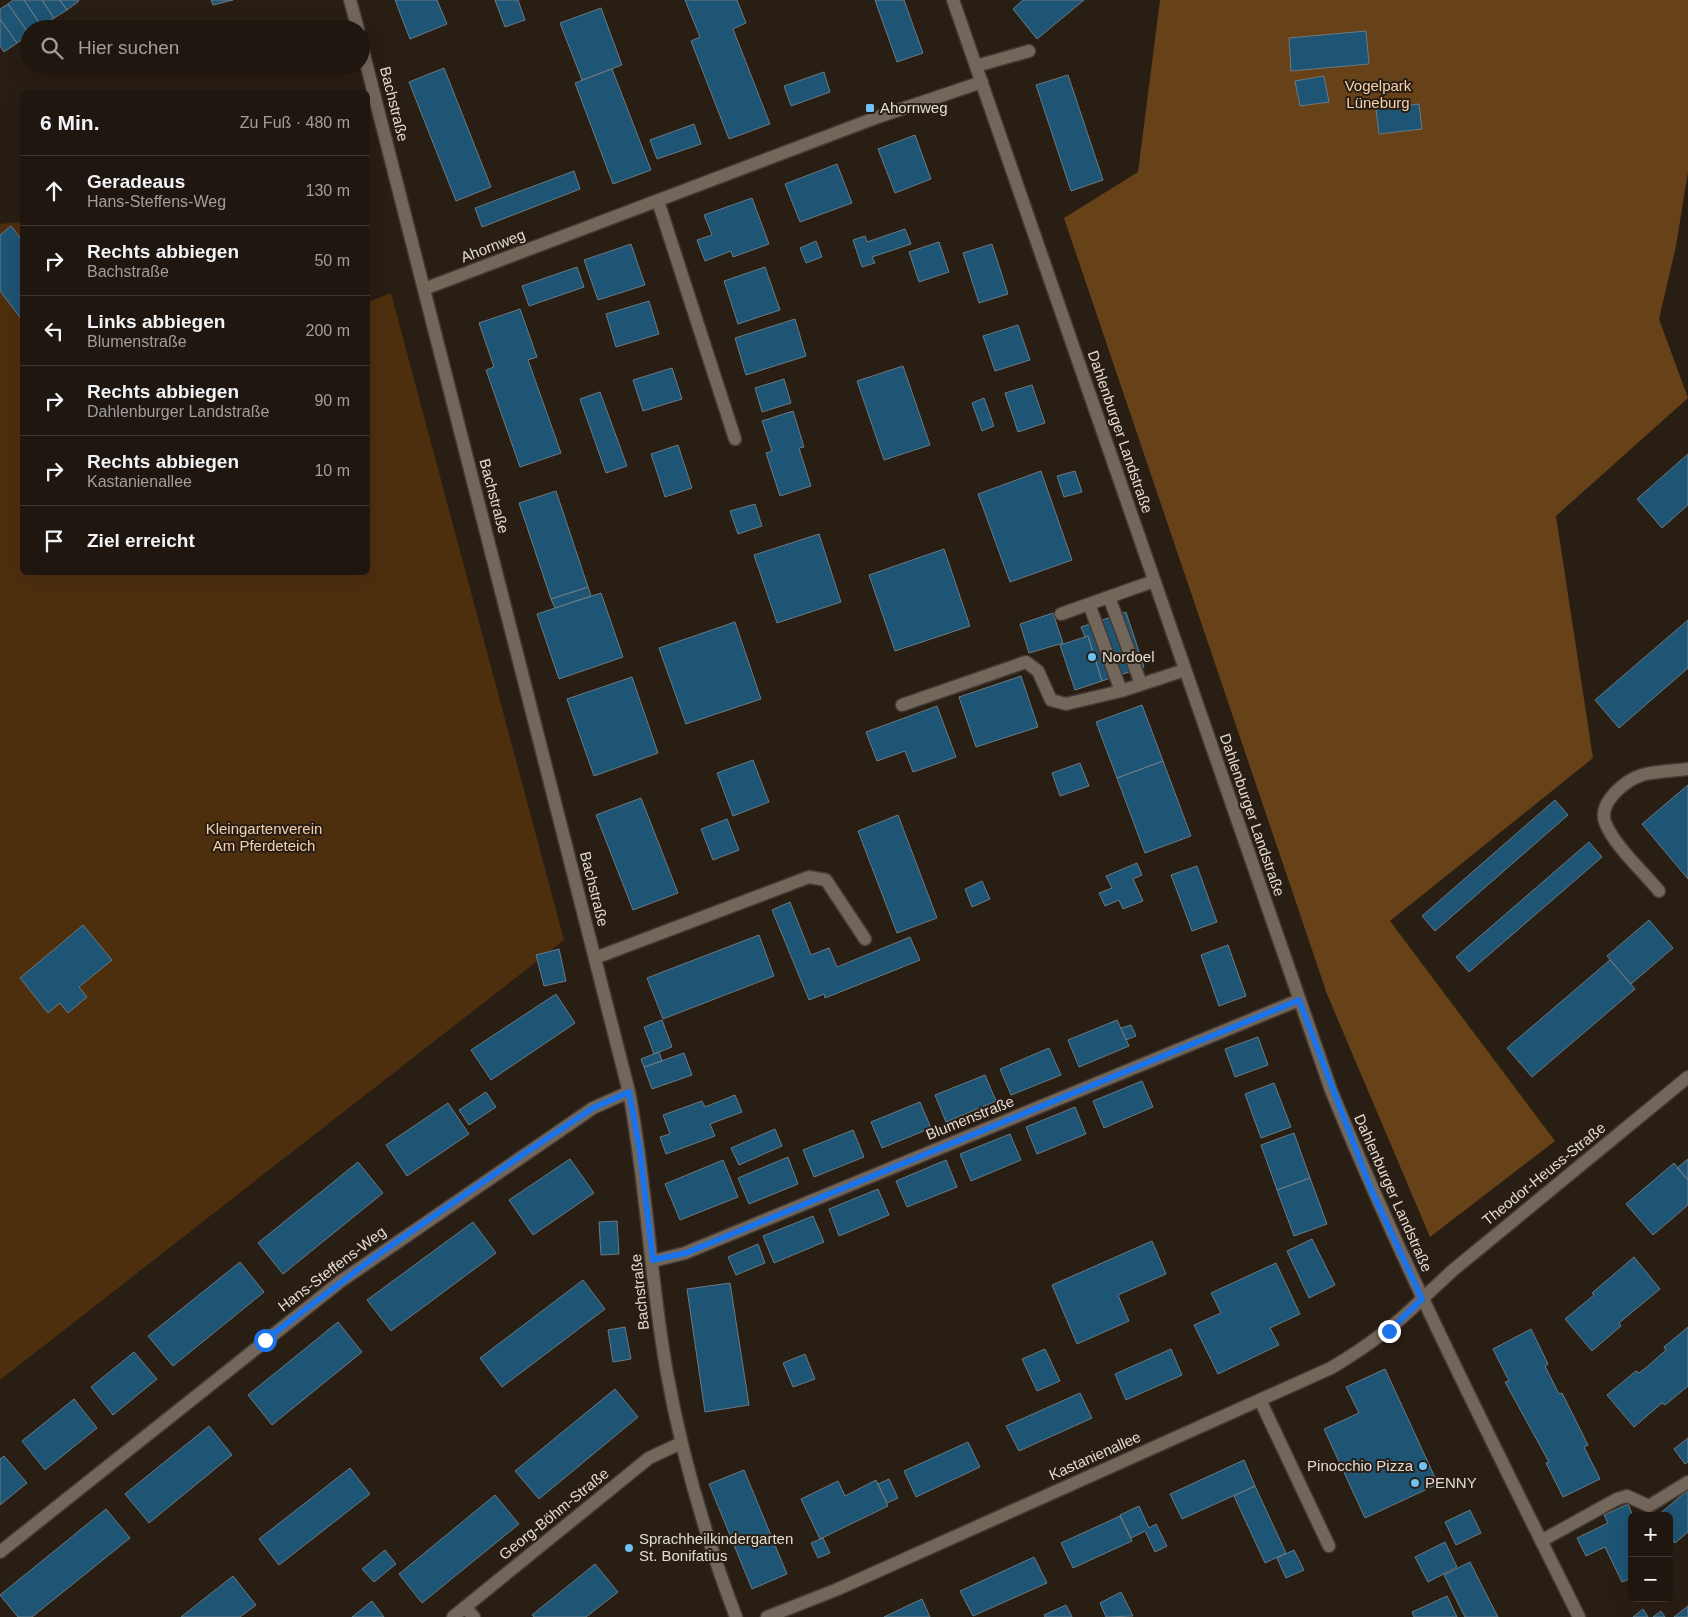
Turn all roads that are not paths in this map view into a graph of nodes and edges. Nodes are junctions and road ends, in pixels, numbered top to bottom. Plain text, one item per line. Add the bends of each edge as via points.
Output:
1 (350, 0) edge
2 (953, 0) edge
3 (356, 20) edge
4 (1029, 51) dead end
5 (976, 66) junction
6 (369, 75) edge
7 (982, 82) junction
8 (658, 201) junction
9 (424, 290) junction
10 (734, 439) dead end
11 (1154, 581) junction
12 (1109, 597) junction
13 (1089, 604) junction
14 (1061, 614) dead end
15 (1184, 670) junction
16 (1141, 684) junction
17 (1120, 691) junction
18 (902, 705) dead end
19 (1688, 769) edge
20 (1659, 891) dead end
21 (864, 938) dead end
22 (595, 958) junction
23 (1299, 1000) junction
24 (1688, 1077) edge
25 (629, 1092) junction
26 (653, 1260) junction
27 (1422, 1299) junction
28 (1260, 1400) junction
29 (681, 1444) junction
30 (1688, 1482) edge
31 (1541, 1541) junction
32 (1329, 1546) dead end
33 (0, 1552) edge
34 (465, 1607) junction
35 (453, 1617) edge
36 (474, 1617) edge
37 (736, 1617) edge
38 (767, 1617) edge
39 (1579, 1617) edge

1 - 3 street
2 - 5 street, Dahlenburger Landstraße
4 - 5 street
5 - 7 street, Dahlenburger Landstraße
6 - 9 street, Bachstraße
7 - 8 street, Ahornweg via 878,117
7 - 11 street, Dahlenburger Landstraße
8 - 9 street, Ahornweg
8 - 10 street
9 - 22 street, Bachstraße
11 - 12 street
11 - 15 street, Dahlenburger Landstraße
12 - 13 street
12 - 16 street
13 - 14 street
13 - 17 street
15 - 16 street
15 - 23 street, Dahlenburger Landstraße
16 - 17 street
17 - 18 street via 1066,704 1051,700 1038,671 1026,662
19 - 20 street via 1642,775 1622,787 1607,803 1604,820 1612,835
21 - 22 street via 826,880 809,877
22 - 25 street, Bachstraße
23 - 26 street, Blumenstraße via 686,1253
23 - 27 street, Dahlenburger Landstraße via 1371,1189
24 - 27 street, Theodor-Heuss-Straße
25 - 26 street, Bachstraße
25 - 33 street, Hans-Steffens-Weg via 593,1108 348,1276
26 - 29 street, Bachstraße via 659,1323
27 - 28 street, Kastanienallee via 1365,1349
27 - 31 street, Dahlenburger Landstraße
28 - 32 street
28 - 38 street, Kastanienallee via 838,1589
29 - 34 street, Georg-Böhm-Straße via 649,1458
29 - 37 street, Bachstraße via 719,1572
30 - 31 street via 1649,1506 1627,1496 1617,1499
31 - 39 street, Dahlenburger Landstraße
34 - 35 street, Georg-Böhm-Straße
34 - 36 street

